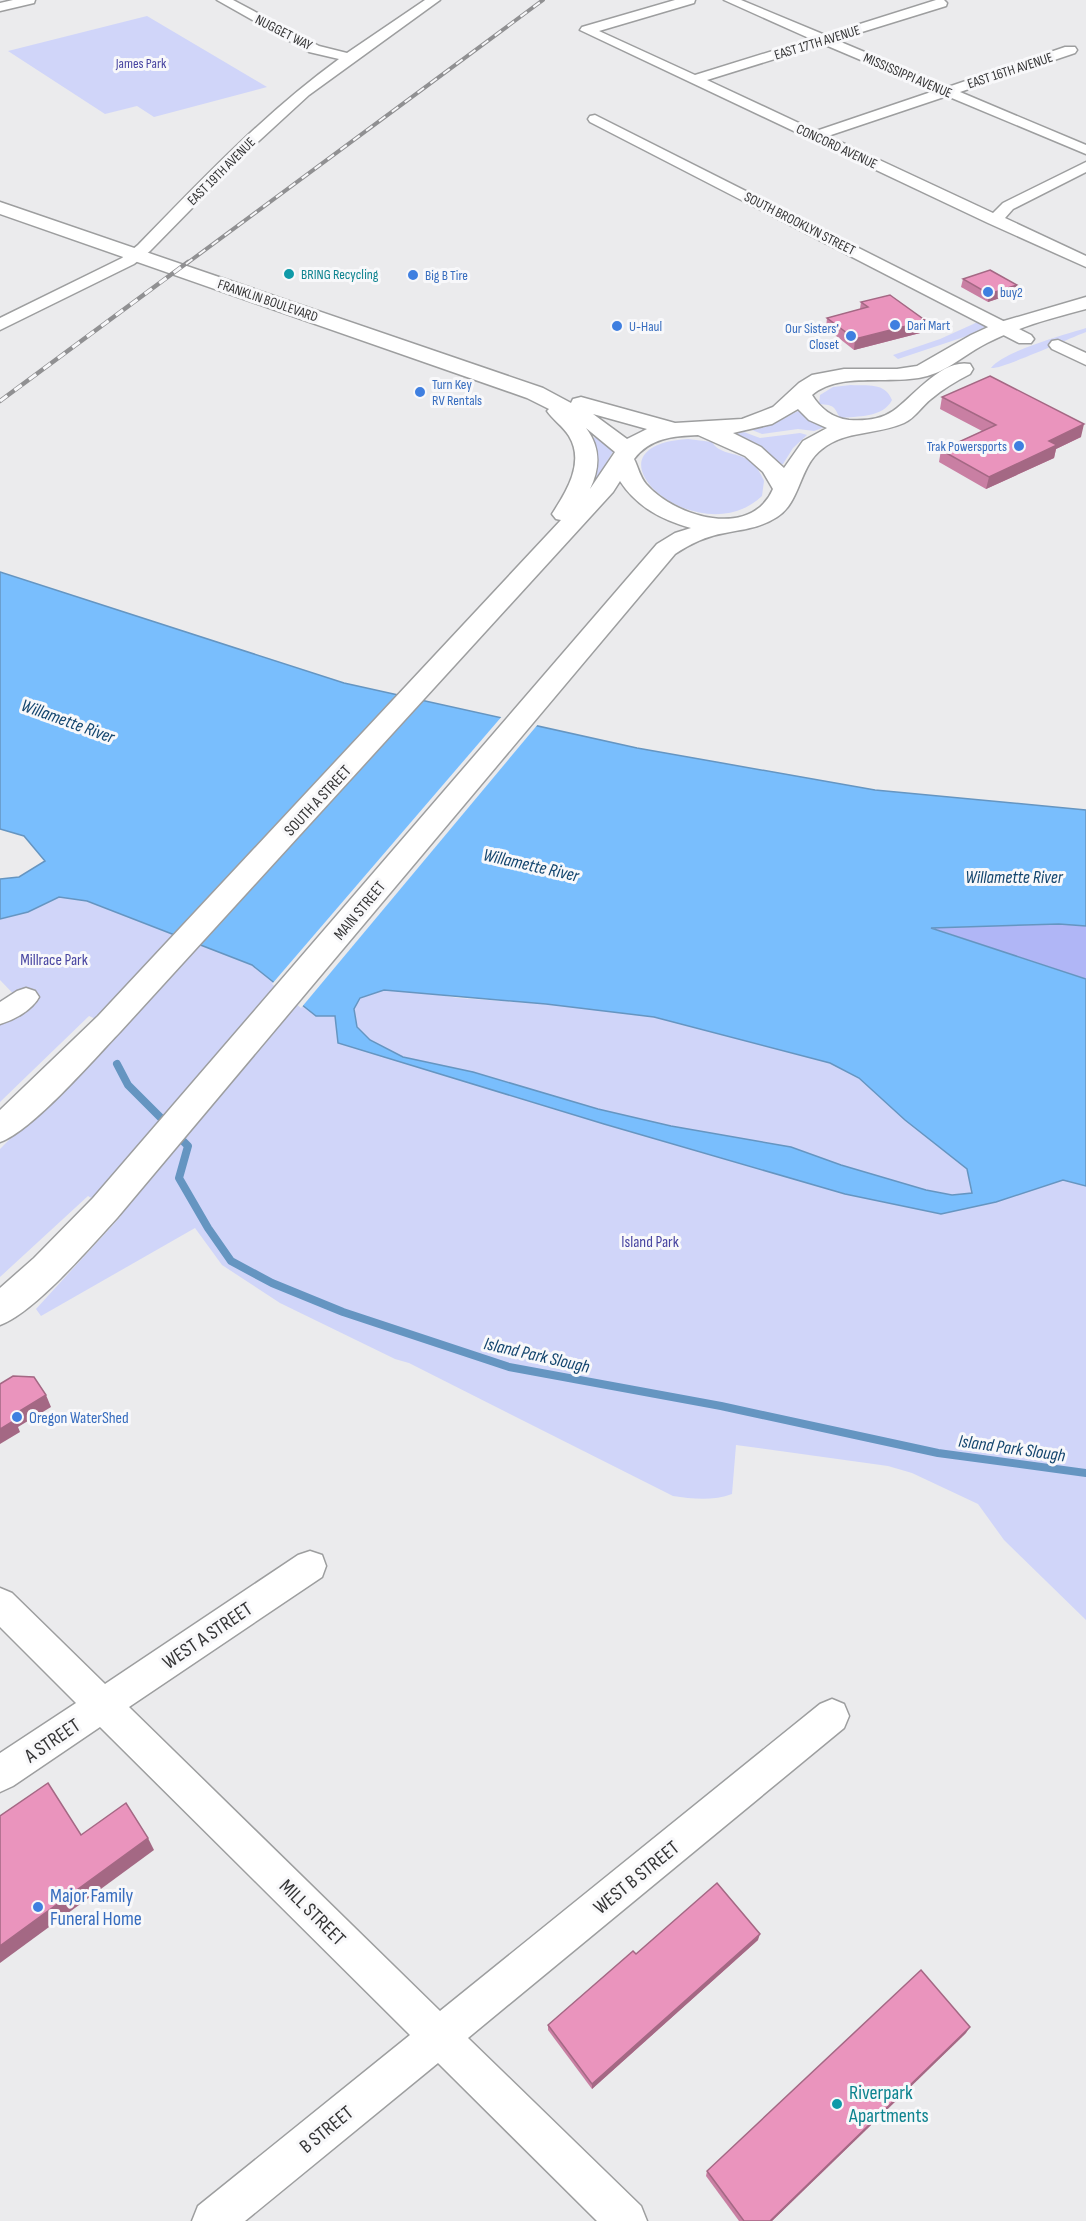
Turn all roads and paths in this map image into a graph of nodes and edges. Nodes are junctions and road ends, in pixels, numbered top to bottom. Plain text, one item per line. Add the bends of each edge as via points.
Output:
1 (29, 0) edge
2 (223, 0) edge
3 (434, 0) edge
4 (689, 0) edge
5 (730, 0) edge
6 (941, 3) dead end
7 (0, 7) edge
8 (826, 40) junction
9 (1070, 50) dead end
10 (348, 57) junction
11 (694, 80) junction
12 (946, 91) junction
13 (595, 119) dead end
14 (815, 136) junction
15 (1086, 150) edge
16 (1086, 166) edge
17 (0, 208) edge
18 (994, 220) junction
19 (136, 255) junction
20 (1086, 262) edge
21 (1086, 303) edge
22 (1086, 317) edge
23 (0, 325) edge
24 (1005, 328) junction
25 (1025, 339) junction
26 (1058, 345) dead end
27 (1086, 360) edge
28 (875, 377) junction
29 (535, 393) junction
30 (801, 394) junction
31 (911, 405) junction
32 (855, 426) junction
33 (686, 430) junction
34 (626, 456) junction
35 (785, 489) junction
36 (725, 525) junction
37 (536, 561) junction
38 (26, 997) dead end
39 (0, 1015) edge
40 (32, 1101) junction
41 (0, 1129) edge
42 (0, 1138) edge
43 (0, 1310) edge
44 (310, 1566) dead end
45 (0, 1604) edge
46 (104, 1706) junction
47 (832, 1716) dead end
48 (0, 1774) edge
49 (440, 2037) junction
50 (213, 2221) edge
51 (626, 2221) edge

1 - 7 street
2 - 10 street, NUGGET WAY via 314,49
3 - 10 street, EAST 19TH AVENUE
4 - 11 street, CONCORD AVENUE via 587,30
5 - 8 street, MISSISSIPPI AVENUE
6 - 8 street, EAST 17TH AVENUE
8 - 11 street, EAST 17TH AVENUE
8 - 12 street, MISSISSIPPI AVENUE
9 - 12 street, EAST 16TH AVENUE
10 - 19 street, EAST 19TH AVENUE via 244,147
11 - 14 street, CONCORD AVENUE
12 - 14 street, EAST 16TH AVENUE
12 - 15 street, MISSISSIPPI AVENUE
13 - 24 street, SOUTH BROOKLYN STREET
14 - 18 street, CONCORD AVENUE
16 - 18 street via 1008,206
17 - 19 main road, FRANKLIN BOULEVARD
18 - 20 street, CONCORD AVENUE
19 - 23 street, EAST 19TH AVENUE
19 - 29 main road, FRANKLIN BOULEVARD
21 - 24 main road, FRANKLIN BOULEVARD
22 - 25 main road, FRANKLIN BOULEVARD
24 - 25 street, SOUTH BROOKLYN STREET
24 - 28 main road, FRANKLIN BOULEVARD via 976,340 930,368
25 - 31 main road, FRANKLIN BOULEVARD via 951,375
26 - 27 street
28 - 30 main road, FRANKLIN BOULEVARD via 826,378
28 - 31 main road, FRANKLIN BOULEVARD via 901,388
29 - 33 main road, FRANKLIN BOULEVARD
29 - 34 main road, FRANKLIN BOULEVARD via 595,424
29 - 37 main road via 580,432 588,455 578,493
30 - 32 main road, FRANKLIN BOULEVARD via 806,408 818,418
30 - 33 main road, FRANKLIN BOULEVARD via 765,420 728,428
31 - 32 main road, FRANKLIN BOULEVARD via 893,420
32 - 35 main road, FRANKLIN BOULEVARD via 807,448
33 - 34 main road, FRANKLIN BOULEVARD via 650,435
33 - 35 main road, FRANKLIN BOULEVARD via 727,438 754,451 774,469
34 - 36 main road, FRANKLIN BOULEVARD via 637,488 659,506 691,520
34 - 37 main road, SOUTH A STREET via 605,487
35 - 36 main road, FRANKLIN BOULEVARD via 778,504 767,514 750,522
36 - 43 main road, MAIN STREET via 680,539 666,549 105,1208
37 - 40 main road, SOUTH A STREET via 109,1024
38 - 39 street
40 - 41 main road, SOUTH A STREET
40 - 42 main road
44 - 46 street, WEST A STREET
45 - 46 street, MILL STREET
46 - 48 street, A STREET
46 - 49 street, MILL STREET
47 - 49 street, WEST B STREET
49 - 50 street, B STREET
49 - 51 street, MILL STREET

